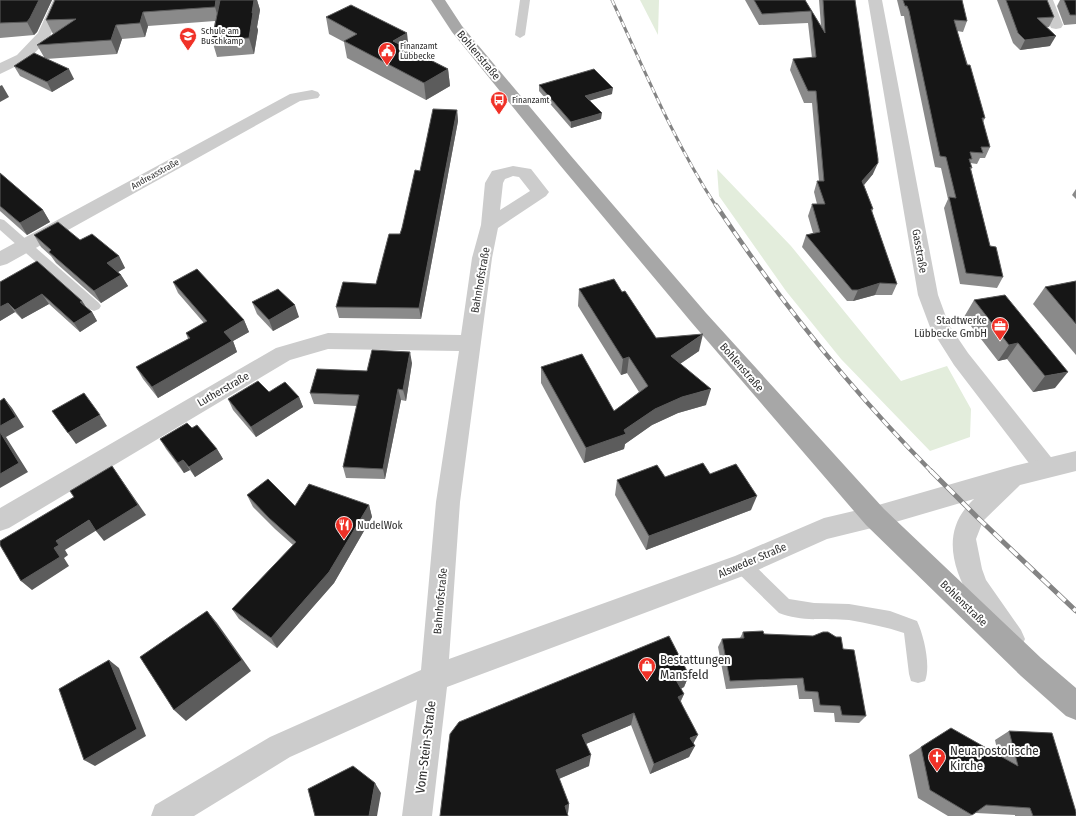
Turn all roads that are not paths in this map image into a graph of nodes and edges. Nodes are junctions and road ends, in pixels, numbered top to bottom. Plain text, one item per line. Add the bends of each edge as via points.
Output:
1 (60, 0) edge
2 (438, 0) edge
3 (524, 0) edge
4 (875, 0) edge
5 (1046, 0) edge
6 (1056, 26) dead end
7 (520, 34) dead end
8 (0, 69) edge
9 (312, 95) dead end
10 (0, 223) edge
11 (490, 225) dead end
12 (25, 245) junction
13 (0, 259) edge
14 (94, 306) dead end
15 (470, 343) junction
16 (1076, 461) edge
17 (1046, 468) junction
18 (1014, 476) junction
19 (875, 517) junction
20 (0, 520) edge
21 (742, 565) junction
22 (1031, 667) junction
23 (918, 674) dead end
24 (434, 678) junction
25 (1076, 706) edge
26 (166, 816) edge
27 (417, 816) edge

1 - 8 street via 44,35 22,58
2 - 19 main road, Bohlenstraße via 458,29 565,160 699,318
3 - 7 lane
4 - 17 street, Gasstraße via 928,295 940,327 961,359
5 - 6 street
9 - 12 street, Andreasstraße via 296,97
10 - 12 lane
11 - 15 street, Bahnhofstraße via 482,258
12 - 13 street, Andreasstraße
12 - 14 lane
15 - 20 street, Lutherstraße via 328,341 283,354
15 - 24 street, Bahnhofstraße via 448,502
16 - 17 street, Alsweder Straße
17 - 18 street, Alsweder Straße
18 - 19 street, Alsweder Straße
18 - 22 street via 974,515 964,538 969,569 977,588
19 - 21 street, Alsweder Straße via 824,529
19 - 22 main road, Bohlenstraße
21 - 23 lane via 785,607 849,612 911,627
21 - 24 street, Alsweder Straße
22 - 25 main road, Bohlenstraße
24 - 26 street via 280,747
24 - 27 street, Vom-Stein-Straße

